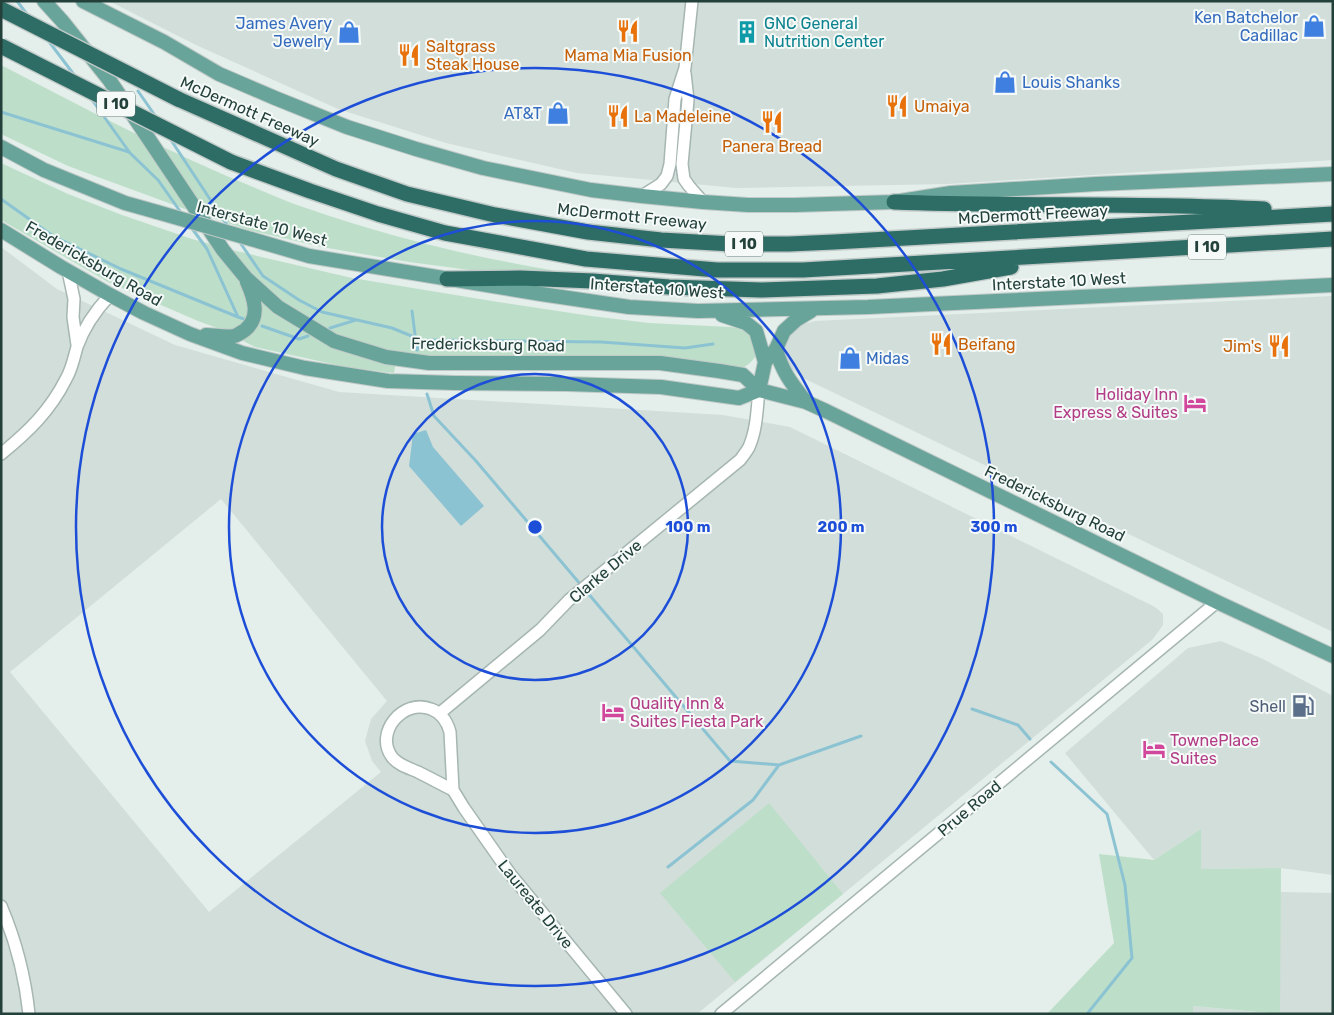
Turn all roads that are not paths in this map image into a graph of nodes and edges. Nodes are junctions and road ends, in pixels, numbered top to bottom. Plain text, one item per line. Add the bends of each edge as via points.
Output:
1 (44, 1) edge
2 (83, 1) edge
3 (692, 1) edge
4 (1, 9) edge
5 (1, 46) edge
6 (684, 68) junction
7 (1, 147) edge
8 (1333, 174) edge
9 (642, 196) junction
10 (703, 202) junction
11 (894, 202) junction
12 (1333, 214) edge
13 (1, 230) edge
14 (1333, 239) edge
15 (1080, 255) junction
16 (68, 271) junction
17 (246, 278) junction
18 (447, 279) junction
19 (1333, 285) edge
20 (110, 295) junction
21 (813, 310) junction
22 (709, 311) junction
23 (190, 334) junction
24 (78, 345) junction
25 (776, 349) junction
26 (765, 362) junction
27 (759, 390) junction
28 (806, 402) junction
29 (1, 454) edge
30 (1217, 602) junction
31 (1333, 656) edge
32 (440, 712) junction
33 (453, 790) junction
34 (1, 906) edge
35 (29, 1014) edge
36 (626, 1014) edge
37 (721, 1014) edge

1 - 17 main road, Fredericksburg Road via 110,81 223,250
2 - 9 main road via 219,74 347,127 483,168 591,190
3 - 6 street
4 - 12 highway, McDermott Freeway / I 10, bridge via 178,99 336,169 407,194 588,232 732,244 825,243
5 - 15 highway, I 10, bridge via 231,162 378,214 446,234 586,259 717,270 803,270
6 - 9 street via 676,98 667,176
6 - 10 street via 688,100 682,164 684,178
7 - 18 main road, Interstate 10 West, bridge via 44,170 125,203 309,256
8 - 11 main road via 951,193
9 - 10 main road
10 - 11 main road via 786,205
11 - 12 highway via 1213,207
13 - 16 main road, Fredericksburg Road
14 - 15 highway, I 10
15 - 18 highway via 943,279 858,287 761,290 538,279
16 - 20 main road, Fredericksburg Road
16 - 24 street
17 - 23 main road via 255,306 250,326 233,336
17 - 27 main road, Fredericksburg Road via 278,307 334,341 386,357 429,363 660,363 743,375
18 - 22 main road, Interstate 10 West via 629,307
19 - 21 main road, Interstate 10 West
20 - 23 main road, Fredericksburg Road
20 - 24 street via 91,317
21 - 22 main road, Interstate 10 West
21 - 25 main road via 784,331
22 - 26 main road via 746,323 756,331
23 - 27 main road, Fredericksburg Road via 242,353 306,368 388,381 661,387 739,398
24 - 29 street via 67,378 55,398 26,434
25 - 26 main road
25 - 28 main road via 786,375
26 - 27 main road
27 - 28 main road, Fredericksburg Road
27 - 32 street, Clarke Drive via 753,435 740,460 589,583 540,630
28 - 30 main road, Fredericksburg Road
30 - 31 main road, Fredericksburg Road
30 - 37 street, Prue Road
32 - 33 street, Laureate Drive via 450,732
32 - 33 street via 422,706 400,714 392,722 387,747 392,757 405,767
33 - 36 street, Laureate Drive via 511,875
34 - 35 street via 15,942

